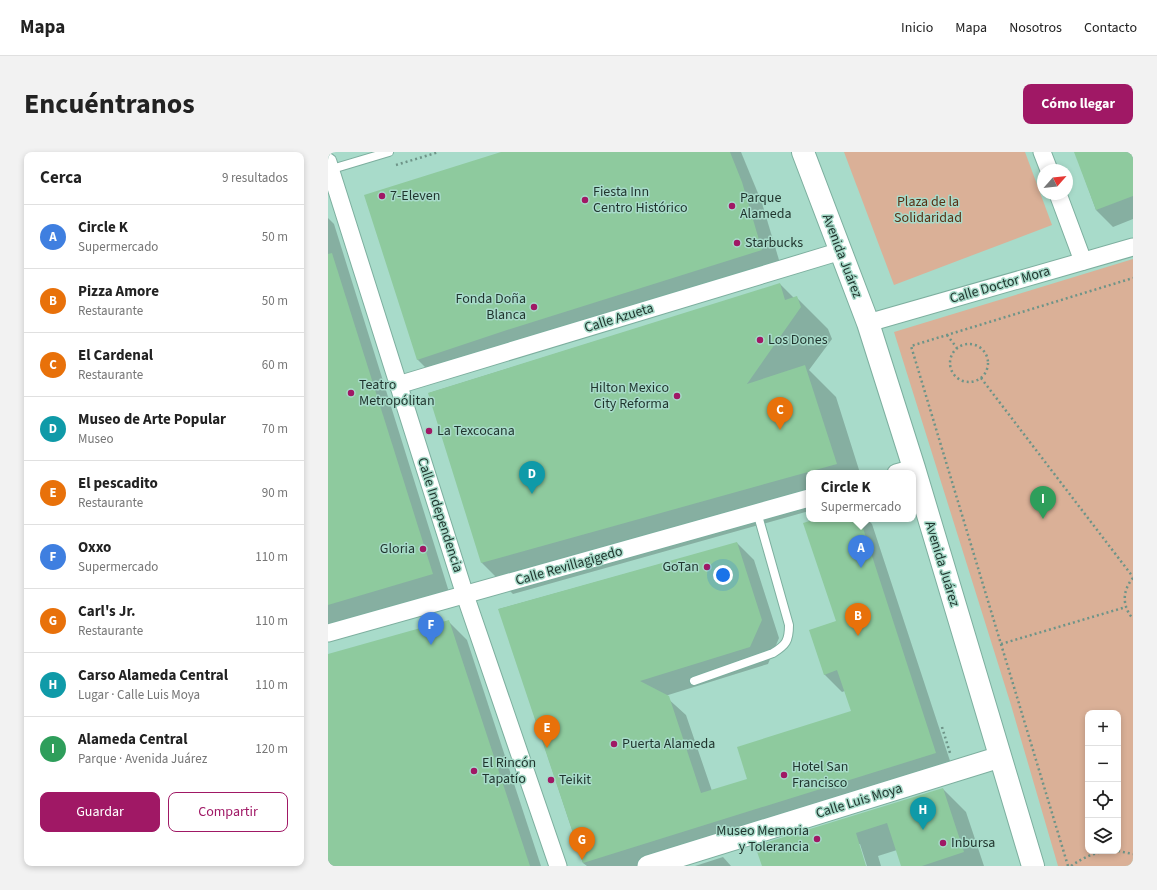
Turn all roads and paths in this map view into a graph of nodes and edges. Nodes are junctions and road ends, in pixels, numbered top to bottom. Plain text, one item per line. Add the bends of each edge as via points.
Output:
1 (389, 152) edge
2 (803, 152) edge
3 (1042, 152) edge
4 (1047, 164) edge
5 (330, 174) edge
6 (1060, 200) edge
7 (1133, 247) edge
8 (841, 250) junction
9 (1083, 261) junction
10 (1133, 278) edge
11 (868, 323) junction
12 (947, 335) junction
13 (957, 348) junction
14 (981, 378) junction
15 (398, 384) junction
16 (905, 470) edge
17 (806, 499) edge
18 (916, 503) edge
19 (756, 512) junction
20 (1133, 578) edge
21 (465, 595) junction
22 (1126, 607) junction
23 (1133, 619) edge
24 (328, 633) edge
25 (1001, 644) junction
26 (694, 681) dead end
27 (942, 727) dead end
28 (1000, 756) junction
29 (956, 770) junction
30 (1121, 852) edge
31 (1092, 854) edge
32 (1133, 854) edge
33 (558, 866) edge
34 (648, 866) edge
35 (1033, 866) edge
36 (1070, 866) edge

1 - 5 lane
2 - 8 main road, Avenida Juárez
3 - 4 street
5 - 15 street, Calle Independencia
6 - 9 street
7 - 9 street, Calle Doctor Mora
8 - 11 main road, Avenida Juárez
8 - 15 street, Calle Azueta
9 - 11 street, Calle Doctor Mora
10 - 12 path
11 - 16 main road, Avenida Juárez
12 - 13 path
12 - 25 path via 911,346
13 - 14 path via 970,344 984,352 988,367
13 - 14 path via 950,362 955,376 964,382 974,382
14 - 20 path
15 - 21 street, Calle Independencia
17 - 19 street, Calle Revillagigedo
18 - 28 main road, Avenida Juárez
19 - 21 street, Calle Revillagigedo
19 - 26 lane via 788,625 789,637 783,647 773,653
20 - 22 path via 1126,588
21 - 24 street, Calle Revillagigedo
21 - 33 street, Calle Independencia
22 - 23 path
22 - 25 path
25 - 36 path
27 - 29 path
28 - 29 street, Calle Luis Moya
28 - 35 main road, Avenida Juárez
29 - 34 street, Calle Luis Moya
30 - 32 path
31 - 36 path

